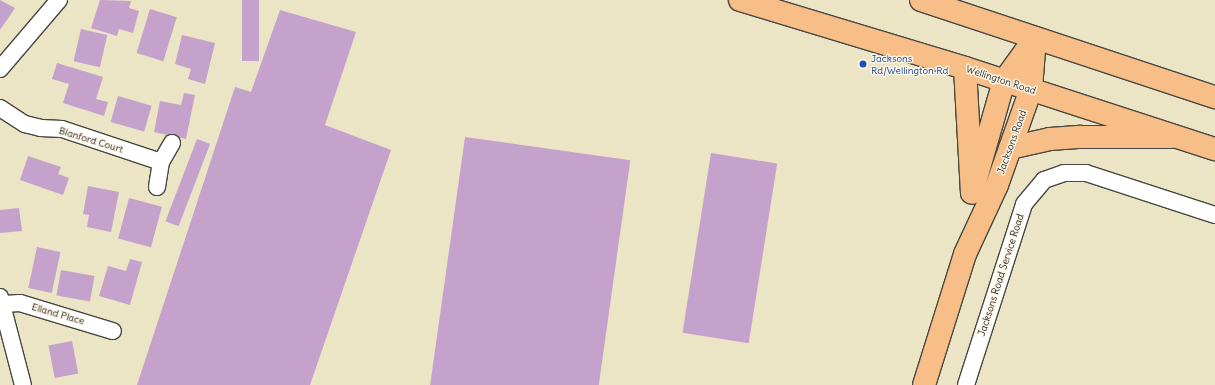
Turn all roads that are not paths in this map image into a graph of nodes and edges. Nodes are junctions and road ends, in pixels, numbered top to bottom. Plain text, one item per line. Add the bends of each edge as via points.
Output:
1 (59, 0) edge
2 (740, 0) edge
3 (921, 0) edge
4 (1035, 38) junction
5 (965, 68) junction
6 (0, 70) edge
7 (1004, 81) junction
8 (1031, 89) junction
9 (1215, 97) edge
10 (0, 108) edge
11 (1178, 137) junction
12 (172, 143) dead end
13 (1010, 148) junction
14 (1215, 149) edge
15 (161, 162) junction
16 (157, 187) dead end
17 (972, 193) junction
18 (1215, 215) edge
19 (965, 254) junction
20 (2, 301) edge
21 (113, 331) dead end
22 (23, 385) edge
23 (924, 385) edge
24 (966, 385) edge

1 - 6 street
2 - 5 main road, Wellington Road
3 - 4 main road
4 - 7 main road, Jacksons Road
4 - 8 main road, Jacksons Road
4 - 9 main road
5 - 7 main road, Wellington Road
5 - 17 main road
7 - 8 main road, Wellington Road
7 - 17 main road, Jacksons Road
8 - 11 main road, Wellington Road
8 - 13 main road, Jacksons Road
10 - 15 street, Blanford Court via 25,124 62,130
11 - 13 main road via 1050,139
11 - 14 main road, Wellington Road
12 - 15 street
13 - 19 main road, Jacksons Road via 997,185
15 - 16 street
17 - 19 main road, Jacksons Road
18 - 24 street, Jacksons Road Service Road via 1086,173 1052,176 1037,186 1024,204
19 - 23 main road, Jacksons Road
20 - 21 street, Elland Place
20 - 22 street

